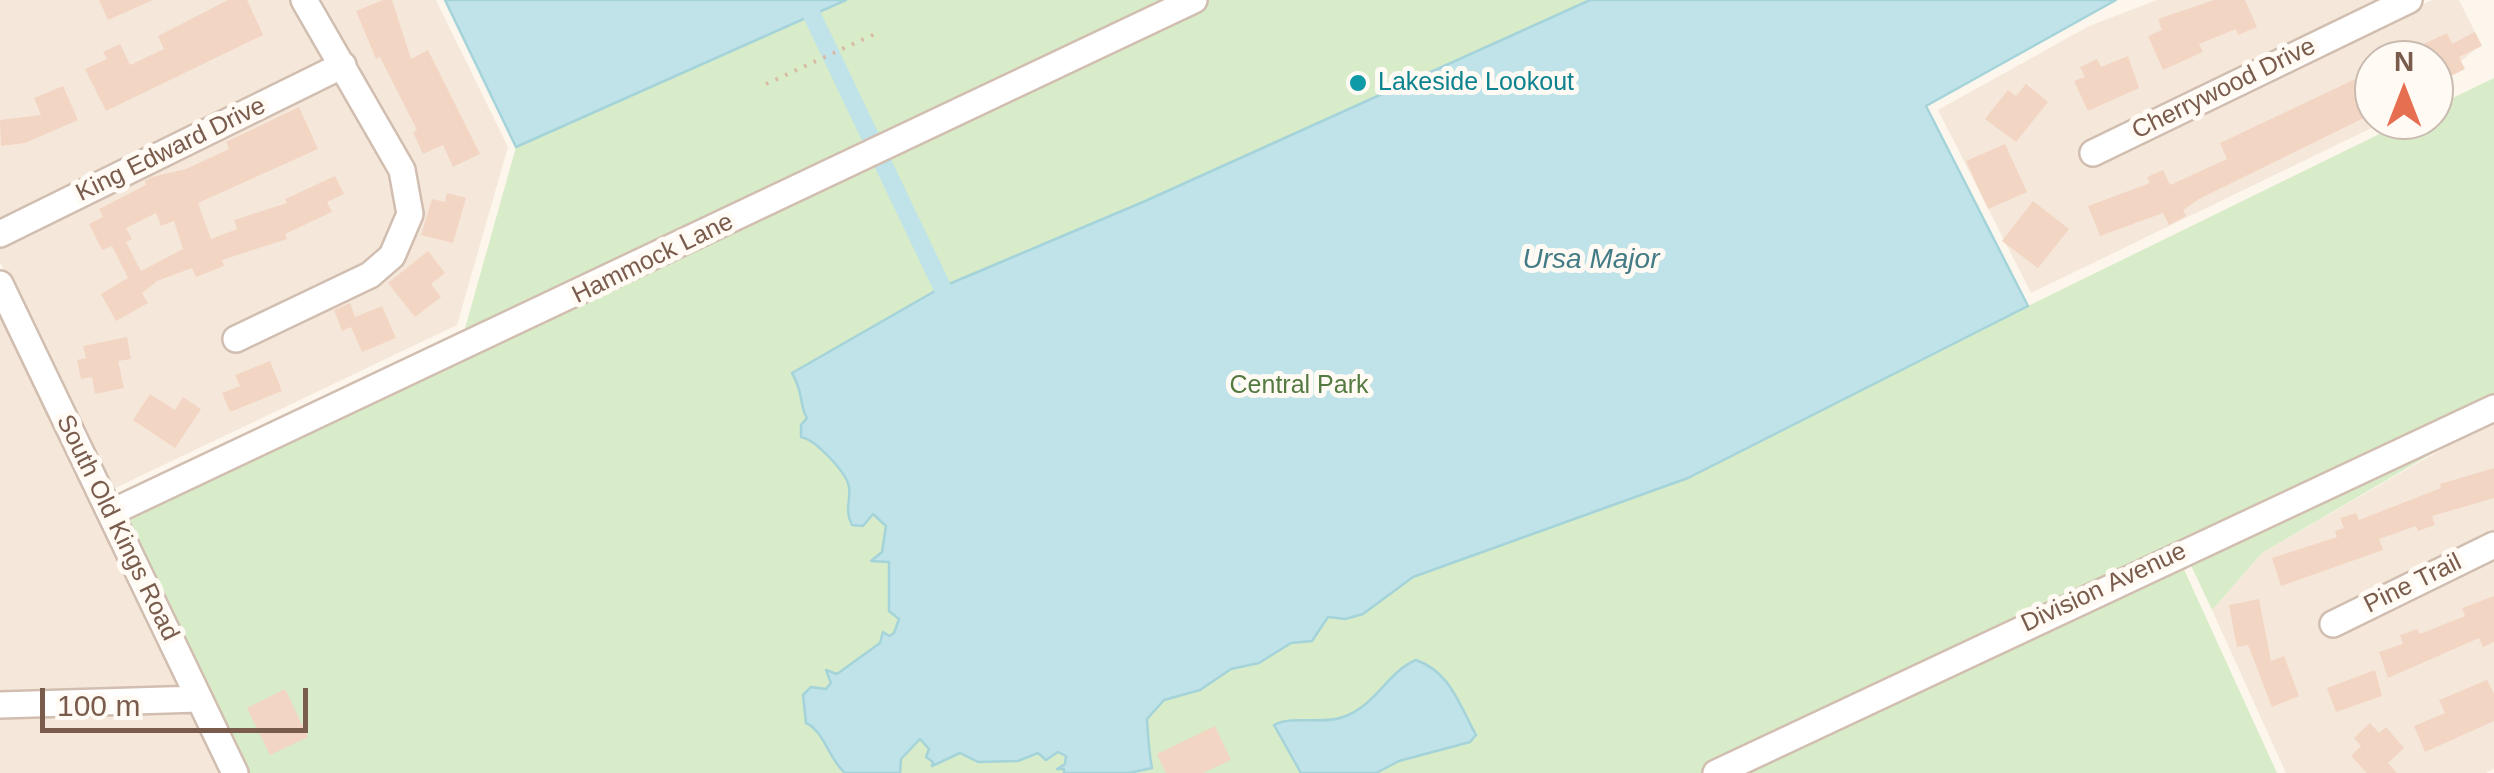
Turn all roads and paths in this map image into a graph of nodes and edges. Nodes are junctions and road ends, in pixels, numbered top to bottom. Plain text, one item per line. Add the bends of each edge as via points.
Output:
1 (304, 0) edge
2 (1194, 0) edge
3 (2409, 0) edge
4 (877, 32) dead end
5 (343, 65) junction
6 (766, 84) dead end
7 (2093, 153) dead end
8 (0, 234) edge
9 (0, 284) edge
10 (236, 339) dead end
11 (2494, 408) edge
12 (110, 514) junction
13 (2494, 545) edge
14 (2333, 624) dead end
15 (200, 698) junction
16 (0, 705) edge
17 (235, 773) edge
18 (1716, 773) edge

1 - 5 street
2 - 12 street, Hammock Lane
3 - 7 street, Cherrywood Drive
4 - 6 path
5 - 8 street, King Edward Drive
5 - 10 street via 402,170 410,214 392,256 370,275
9 - 12 street, South Old Kings Road
11 - 18 street, Division Avenue
12 - 15 street, South Old Kings Road
13 - 14 street, Pine Trail
15 - 16 street
15 - 17 street, South Old Kings Road

